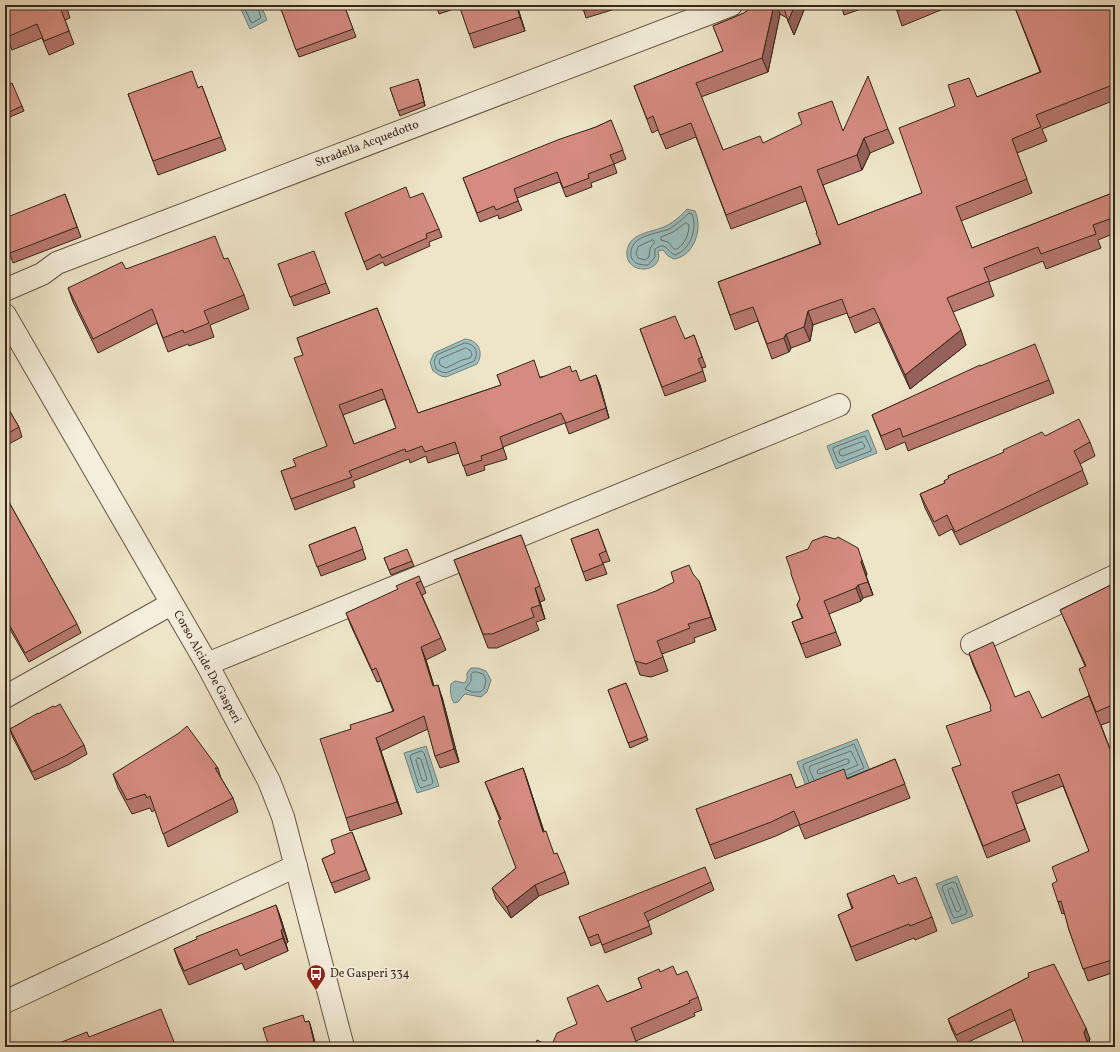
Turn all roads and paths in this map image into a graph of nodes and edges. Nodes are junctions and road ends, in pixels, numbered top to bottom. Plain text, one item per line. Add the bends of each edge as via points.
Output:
1 (731, 5) edge
2 (5, 290) edge
3 (5, 315) edge
4 (839, 405) dead end
5 (1115, 576) edge
6 (171, 604) junction
7 (972, 644) dead end
8 (207, 664) junction
9 (5, 697) edge
10 (296, 866) junction
11 (5, 1002) edge
12 (343, 1047) edge

1 - 2 street, Stradella Acquedotto via 57,263 42,274
3 - 6 street, Corso Alcide De Gasperi
4 - 8 street
5 - 7 street
6 - 8 street, Corso Alcide De Gasperi
6 - 9 street
8 - 10 street, Corso Alcide De Gasperi via 269,781 283,817
10 - 11 street
10 - 12 street, Corso Alcide De Gasperi

